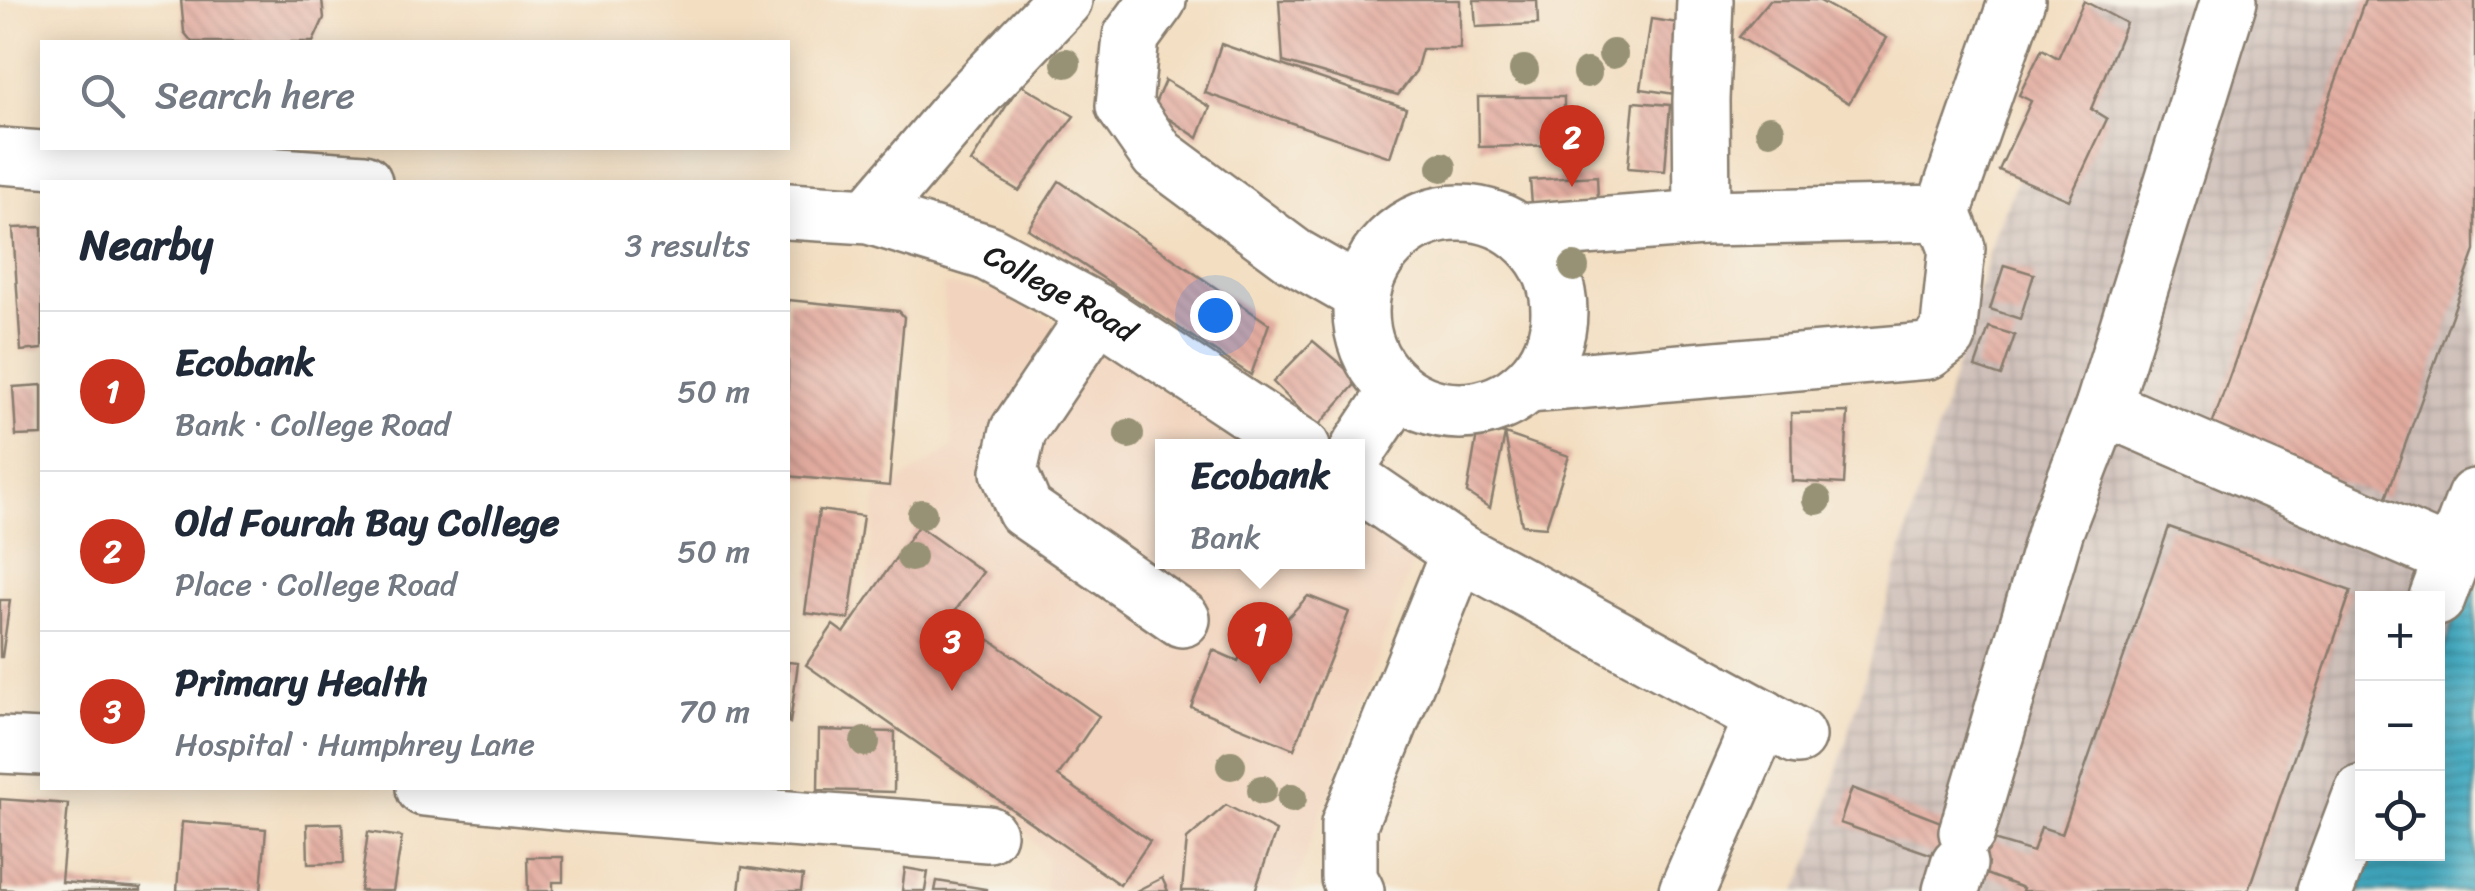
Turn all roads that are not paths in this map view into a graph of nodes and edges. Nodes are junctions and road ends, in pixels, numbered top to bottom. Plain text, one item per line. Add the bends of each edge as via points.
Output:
1 (1064, 0) edge
2 (1158, 0) edge
3 (1705, 0) edge
4 (2017, 0) edge
5 (2230, 0) edge
6 (0, 156) edge
7 (336, 180) edge
8 (790, 211) edge
9 (1943, 214) junction
10 (868, 216) junction
11 (1702, 218) junction
12 (1520, 232) junction
13 (1362, 295) junction
14 (1098, 312) junction
15 (1528, 385) junction
16 (1398, 390) junction
17 (2103, 407) junction
18 (1291, 439) edge
19 (1365, 440) edge
20 (1365, 488) edge
21 (2475, 497) edge
22 (1459, 552) junction
23 (2445, 578) edge
24 (1182, 619) dead end
25 (0, 745) edge
26 (40, 748) edge
27 (444, 790) edge
28 (2355, 812) edge
29 (988, 834) dead end
30 (1959, 862) edge
31 (1356, 891) edge
32 (1687, 891) edge
33 (2325, 891) edge

1 - 10 street
2 - 13 street via 1131,37 1124,106 1158,155 1294,256
3 - 11 street
4 - 9 street
5 - 17 street
6 - 7 street
8 - 10 street, College Road
9 - 11 street
9 - 15 street via 1957,248 1956,266 1948,336 1928,350
10 - 14 street, College Road via 986,252
11 - 12 street
12 - 13 street via 1490,217 1456,212 1423,219 1394,236 1373,263
12 - 15 street via 1548,265 1559,308 1552,350
13 - 16 street via 1362,330 1375,363
14 - 18 street, College Road
14 - 24 street via 1018,430 1010,472 1025,510
15 - 16 street via 1478,410 1450,411
16 - 19 street
17 - 23 street
17 - 30 street via 2056,529
20 - 22 street
21 - 23 street
22 - 31 street via 1350,824 1349,878
22 - 32 street via 1780,727
25 - 26 street
27 - 29 street
28 - 33 street

